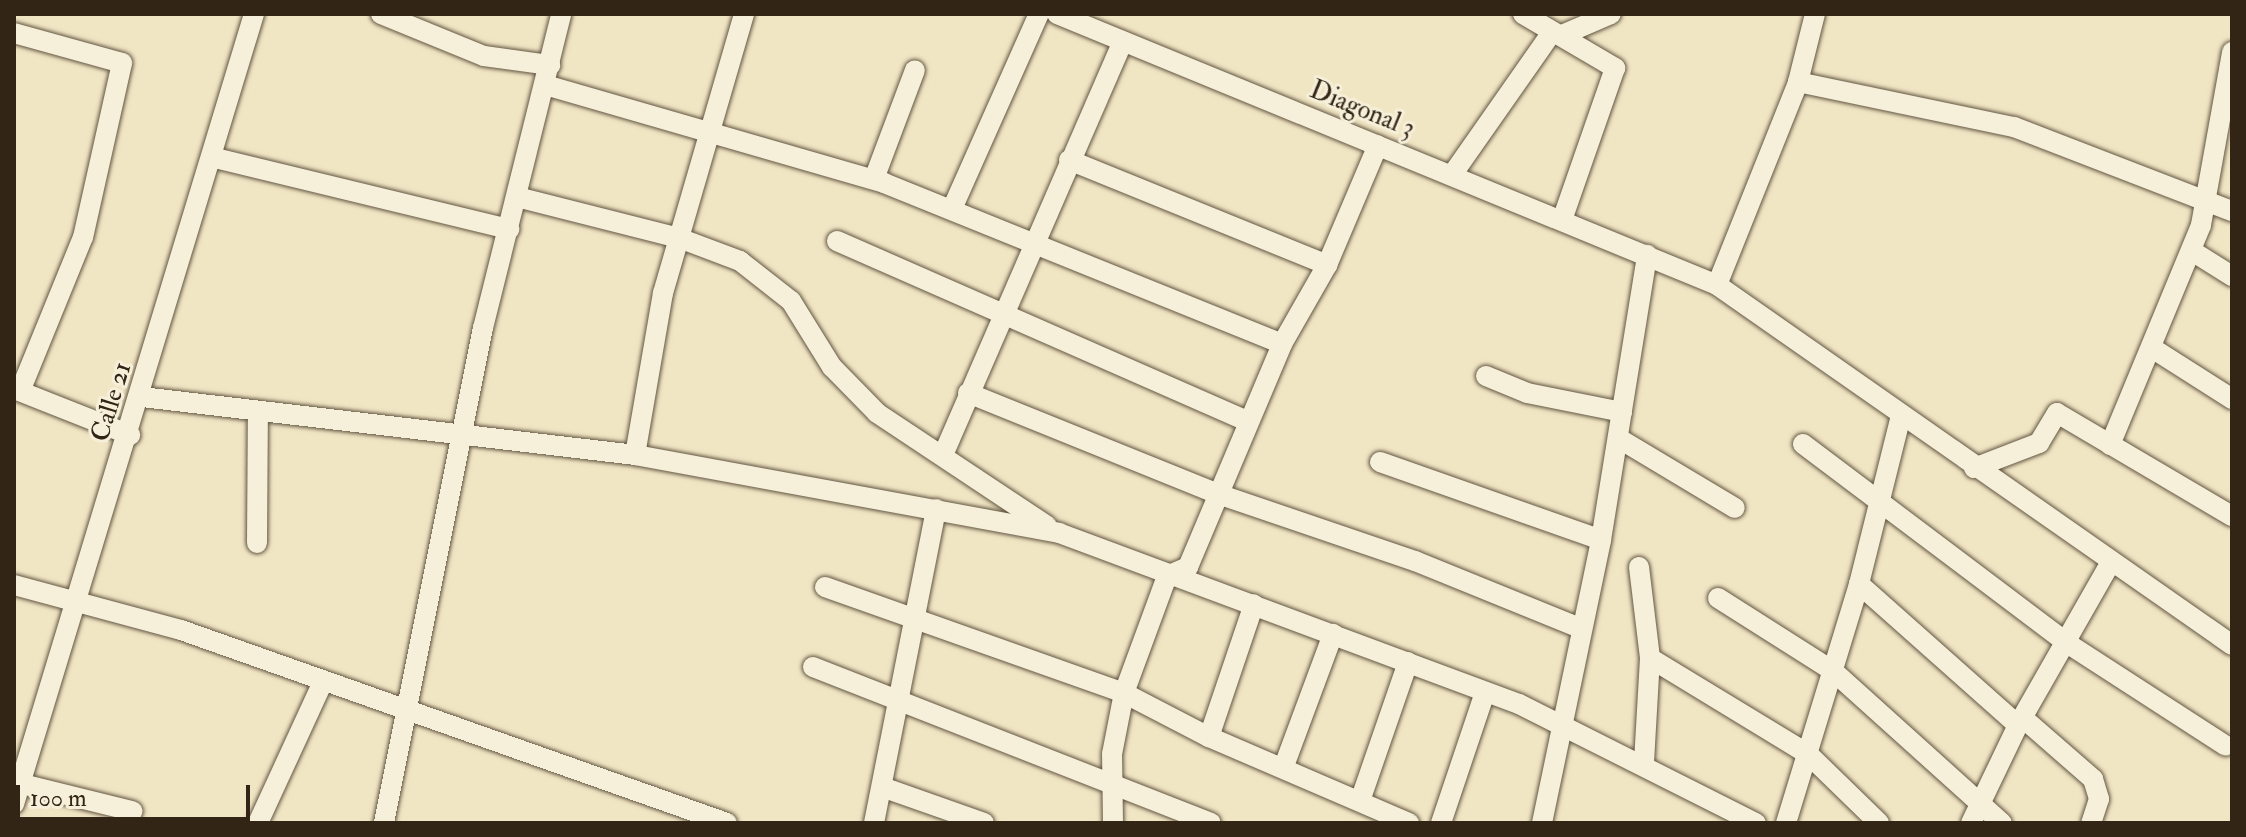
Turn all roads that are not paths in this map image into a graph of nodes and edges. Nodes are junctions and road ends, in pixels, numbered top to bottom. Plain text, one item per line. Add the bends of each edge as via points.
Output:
1 (254, 14) edge
2 (381, 14) edge
3 (561, 14) edge
4 (744, 14) edge
5 (1039, 14) edge
6 (1057, 14) edge
7 (1523, 14) edge
8 (1611, 14) edge
9 (1815, 14) edge
10 (14, 33) edge
11 (1557, 33) junction
12 (1123, 41) junction
13 (2231, 58) edge
14 (915, 70) dead end
15 (547, 75) junction
16 (1798, 82) junction
17 (2226, 120) edge
18 (709, 129) junction
19 (1378, 145) junction
20 (211, 157) junction
21 (1069, 160) junction
22 (1452, 175) junction
23 (874, 179) junction
24 (517, 197) junction
25 (2206, 200) junction
26 (952, 209) junction
27 (2232, 211) edge
28 (1562, 220) junction
29 (509, 229) junction
30 (679, 238) junction
31 (1033, 240) junction
32 (837, 241) dead end
33 (2192, 251) junction
34 (1647, 255) junction
35 (1327, 265) junction
36 (2232, 276) edge
37 (1717, 285) junction
38 (1001, 314) junction
39 (1282, 344) junction
40 (2152, 348) junction
41 (1486, 376) dead end
42 (17, 390) edge
43 (968, 393) junction
44 (142, 397) junction
45 (2232, 399) edge
46 (258, 411) junction
47 (1622, 412) junction
48 (1901, 415) junction
49 (1248, 421) junction
50 (462, 434) junction
51 (130, 435) junction
52 (1618, 438) junction
53 (1803, 444) dead end
54 (2110, 445) junction
55 (635, 455) junction
56 (943, 455) junction
57 (1380, 462) dead end
58 (1974, 468) junction
59 (1218, 494) junction
60 (1879, 506) junction
61 (1735, 508) dead end
62 (936, 509) junction
63 (2232, 516) edge
64 (1059, 533) junction
65 (1601, 540) junction
66 (257, 543) dead end
67 (2111, 562) junction
68 (1639, 567) dead end
69 (1167, 576) junction
70 (1859, 584) junction
71 (14, 585) edge
72 (825, 587) dead end
73 (1718, 598) dead end
74 (73, 604) junction
75 (1254, 604) junction
76 (918, 618) junction
77 (1580, 628) junction
78 (1333, 634) junction
79 (2067, 643) junction
80 (2232, 645) edge
81 (1650, 658) junction
82 (1408, 662) junction
83 (813, 667) dead end
84 (1833, 671) junction
85 (323, 682) junction
86 (1485, 692) junction
87 (1124, 693) junction
88 (902, 697) junction
89 (410, 713) junction
90 (2020, 722) junction
91 (1560, 723) junction
92 (1209, 737) junction
93 (2226, 746) dead end
94 (1808, 754) junction
95 (1644, 763) junction
96 (1284, 766) junction
97 (16, 783) edge
98 (1117, 783) junction
99 (882, 787) junction
100 (1360, 801) junction
101 (14, 804) edge
102 (132, 811) dead end
103 (663, 814) edge
104 (1976, 814) edge
105 (258, 823) edge
106 (384, 823) edge
107 (727, 823) edge
108 (874, 823) edge
109 (984, 823) edge
110 (1113, 823) edge
111 (1211, 823) edge
112 (1409, 823) edge
113 (1441, 823) edge
114 (1542, 823) edge
115 (1756, 823) edge
116 (1786, 823) edge
117 (1879, 823) edge
118 (2002, 823) edge
119 (2091, 823) edge

1 - 20 street, Calle 21
2 - 15 street
3 - 15 street
4 - 18 street
5 - 26 street
6 - 12 street, Diagonal 3
7 - 11 street
8 - 11 street
9 - 16 street
10 - 42 street via 122,63 83,237
11 - 22 street
11 - 28 street via 1615,68
12 - 19 street, Diagonal 3
12 - 21 street
13 - 17 street
14 - 23 street
15 - 18 street
15 - 24 street
16 - 25 street via 2014,127
16 - 37 street
17 - 25 street
18 - 23 street
18 - 30 street
19 - 22 street, Diagonal 3
19 - 35 street
20 - 29 street
20 - 44 street, Calle 21
21 - 31 street
21 - 35 street
22 - 28 street, Diagonal 3
23 - 26 street
24 - 29 street
24 - 30 street
25 - 27 street
25 - 33 street
26 - 31 street
28 - 34 street, Diagonal 3
29 - 50 street
30 - 55 street
30 - 56 street via 740,261 773,282 832,367 877,413
31 - 38 street
31 - 39 street
32 - 38 street
33 - 36 street
33 - 40 street
34 - 37 street, Diagonal 3
34 - 47 street
35 - 39 street
37 - 48 street, Diagonal 3
38 - 43 street
38 - 49 street
39 - 49 street
40 - 45 street
40 - 54 street
41 - 47 street via 1527,393
42 - 51 street
43 - 56 street
43 - 59 street
44 - 46 street
44 - 51 street, Calle 21
46 - 50 street
46 - 66 street
47 - 52 street
48 - 58 street, Diagonal 3
48 - 60 street
49 - 59 street
50 - 55 street
50 - 89 street
51 - 74 street, Calle 21
52 - 61 street
52 - 65 street
53 - 60 street
54 - 58 street via 2057,413 2039,443
54 - 63 street
55 - 62 street
56 - 64 street
57 - 65 street
58 - 67 street, Diagonal 3
59 - 69 street via 1188,567
59 - 77 street via 1415,561
60 - 70 street
60 - 79 street
62 - 64 street
62 - 76 street
64 - 69 street
65 - 77 street
67 - 79 street
67 - 80 street, Diagonal 3
68 - 81 street
69 - 75 street
69 - 87 street
70 - 84 street
70 - 90 street
71 - 74 street
72 - 76 street
73 - 84 street
74 - 85 street via 181,630
74 - 97 street, Calle 21
75 - 78 street
75 - 92 street
76 - 87 street
76 - 88 street
77 - 91 street
78 - 82 street
78 - 96 street
79 - 90 street
79 - 93 street
81 - 94 street
81 - 95 street
82 - 86 street
82 - 100 street
83 - 88 street
84 - 94 street
84 - 104 street
85 - 89 street
85 - 105 street
86 - 91 street
86 - 113 street
87 - 92 street
87 - 98 street via 1112,754
88 - 98 street
88 - 99 street
89 - 103 street
89 - 106 street
90 - 104 street
90 - 119 street via 2093,779 2099,799
91 - 95 street
91 - 114 street
92 - 96 street
94 - 116 street
94 - 117 street
95 - 115 street
96 - 100 street
97 - 101 street, Calle 21
97 - 102 street
98 - 110 street
98 - 111 street
99 - 108 street
99 - 109 street
100 - 112 street
103 - 107 street
104 - 118 street

